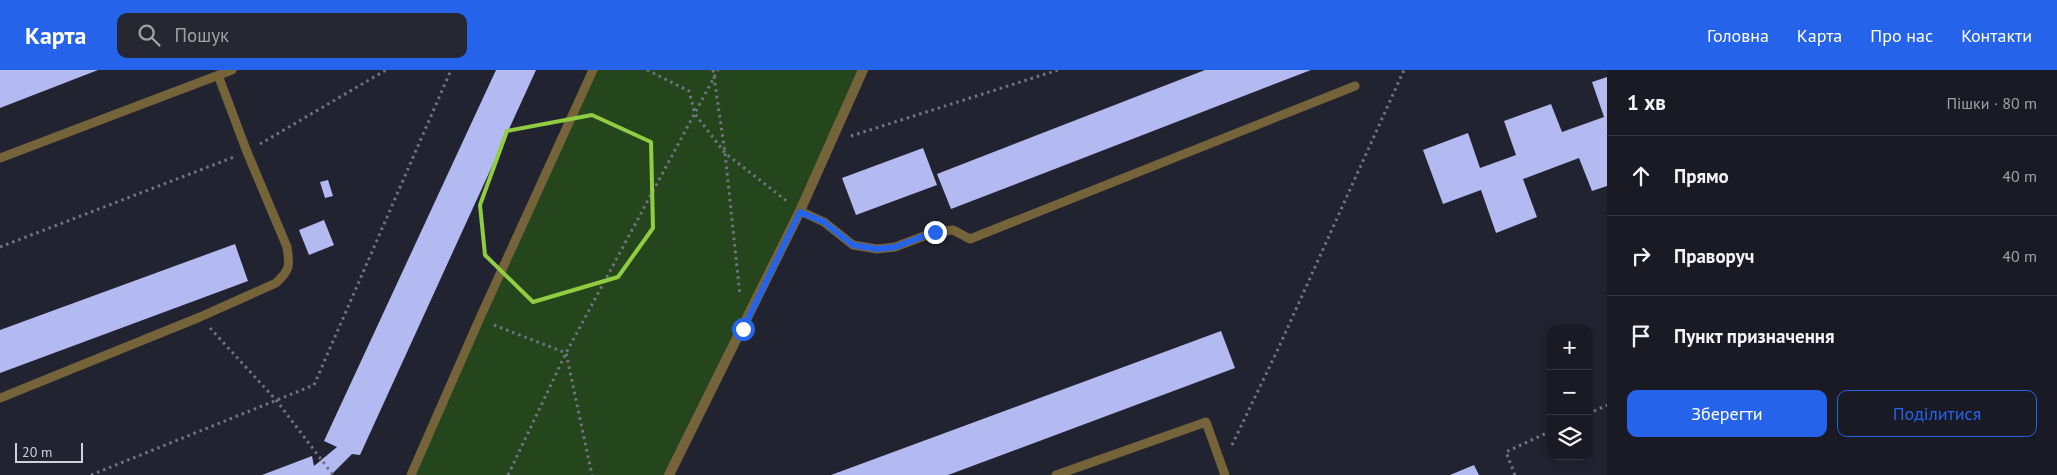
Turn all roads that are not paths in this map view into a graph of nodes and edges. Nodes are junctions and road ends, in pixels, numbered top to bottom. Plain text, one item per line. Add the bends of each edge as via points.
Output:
1 (232, 70) edge
2 (593, 70) edge
3 (863, 70) edge
4 (218, 75) junction
5 (1354, 86) dead end
6 (0, 158) edge
7 (800, 212) junction
8 (0, 398) edge
9 (411, 475) edge
10 (669, 475) edge
11 (1056, 475) edge
12 (1225, 475) edge

1 - 4 lane
2 - 9 lane
3 - 7 street
4 - 6 lane
4 - 8 lane via 287,247 290,264 286,274 276,283 200,317
5 - 7 lane via 970,238 953,230 935,232 895,247 877,249 853,245 824,222
7 - 10 street
11 - 12 lane via 1206,422

